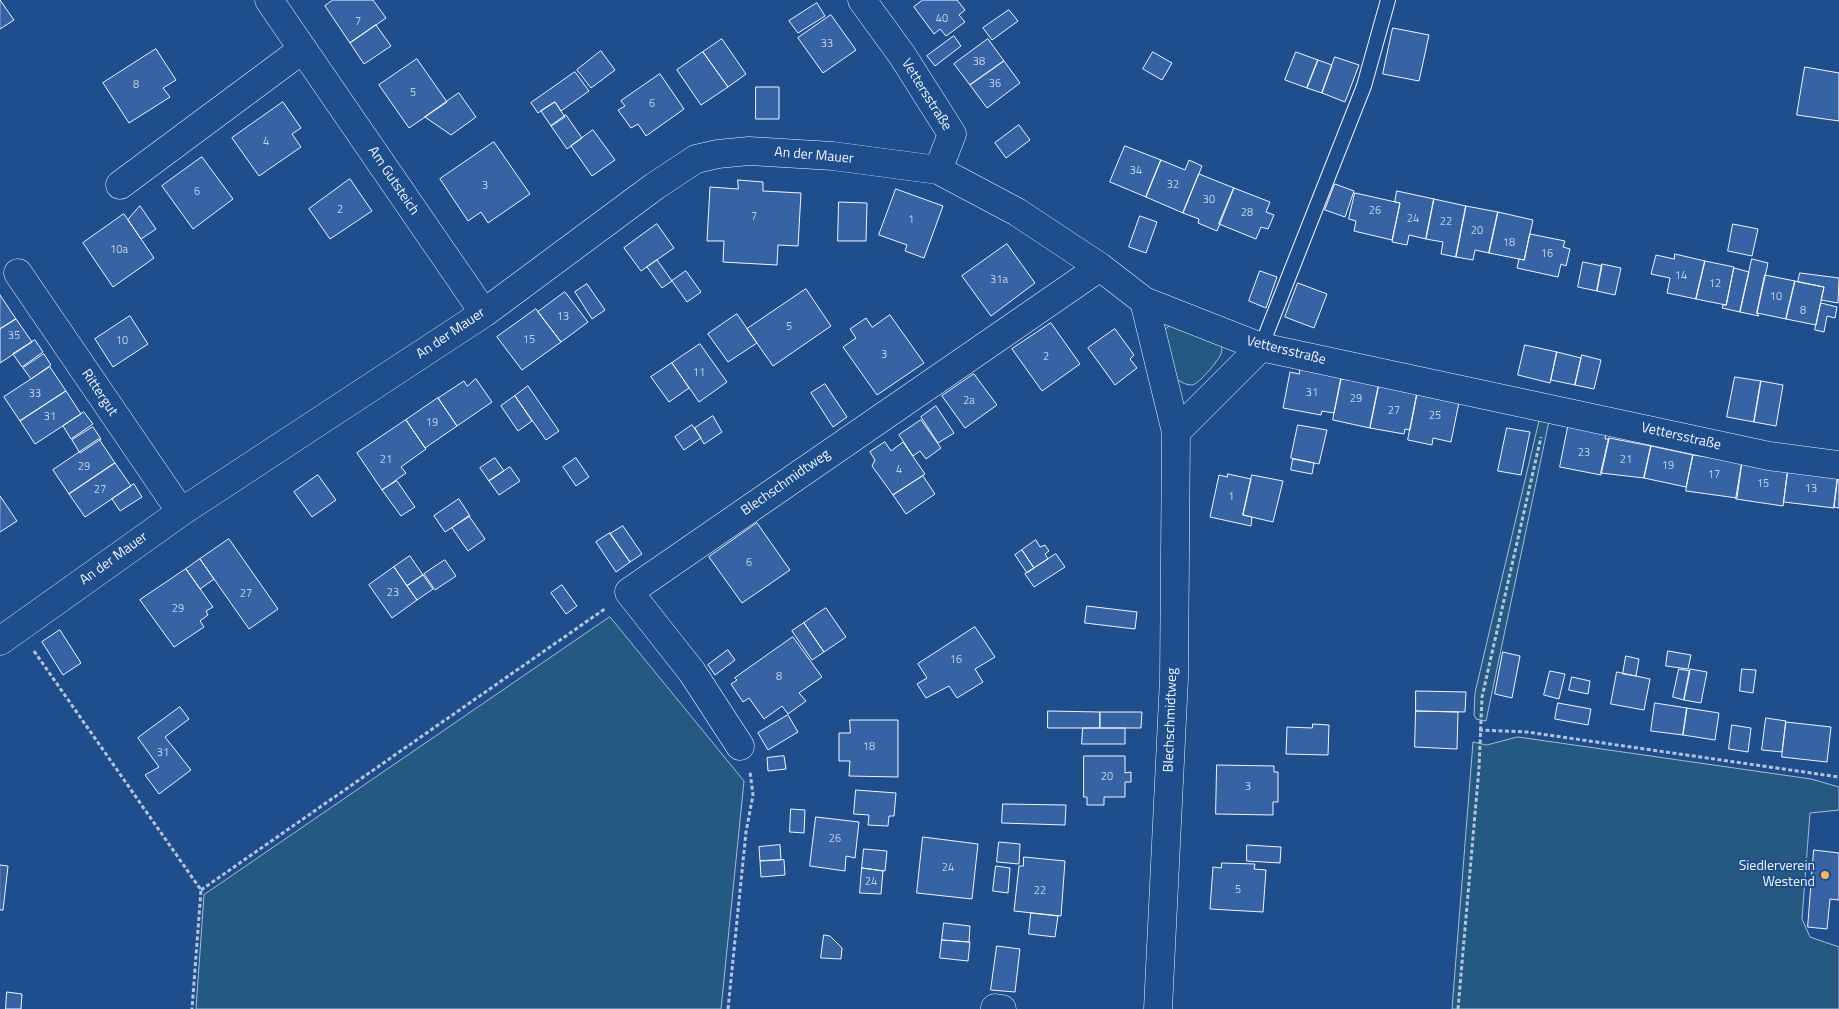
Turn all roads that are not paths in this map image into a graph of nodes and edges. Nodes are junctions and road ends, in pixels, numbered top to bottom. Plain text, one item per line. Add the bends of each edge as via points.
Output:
1 (269, 0) edge
2 (862, 0) edge
3 (1388, 0) edge
4 (303, 50) junction
5 (938, 170) junction
6 (120, 185) dead end
7 (1100, 267) junction
8 (18, 273) dead end
9 (1144, 301) junction
10 (484, 313) junction
11 (1261, 347) junction
12 (1176, 432) junction
13 (1839, 465) edge
14 (180, 512) junction
15 (9, 634) edge
16 (740, 746) road end
17 (1158, 1009) edge

1 - 4 street, Am Gutsteich
2 - 5 street, Vettersstraße via 952,134
3 - 11 lane via 1364,86
4 - 6 street
4 - 10 street, Am Gutsteich
5 - 7 street, Vettersstraße via 1018,212
5 - 10 street, An der Mauer via 834,156 749,151 696,159
7 - 9 street, Vettersstraße
7 - 16 street, Blechschmidtweg via 629,592 692,672
8 - 14 street, Rittergut
9 - 11 street, Vettersstraße
9 - 12 street, Blechschmidtweg
10 - 14 street, An der Mauer
11 - 12 street
11 - 13 street, Vettersstraße via 1769,456
12 - 17 street, Blechschmidtweg via 1174,678
14 - 15 street, An der Mauer

